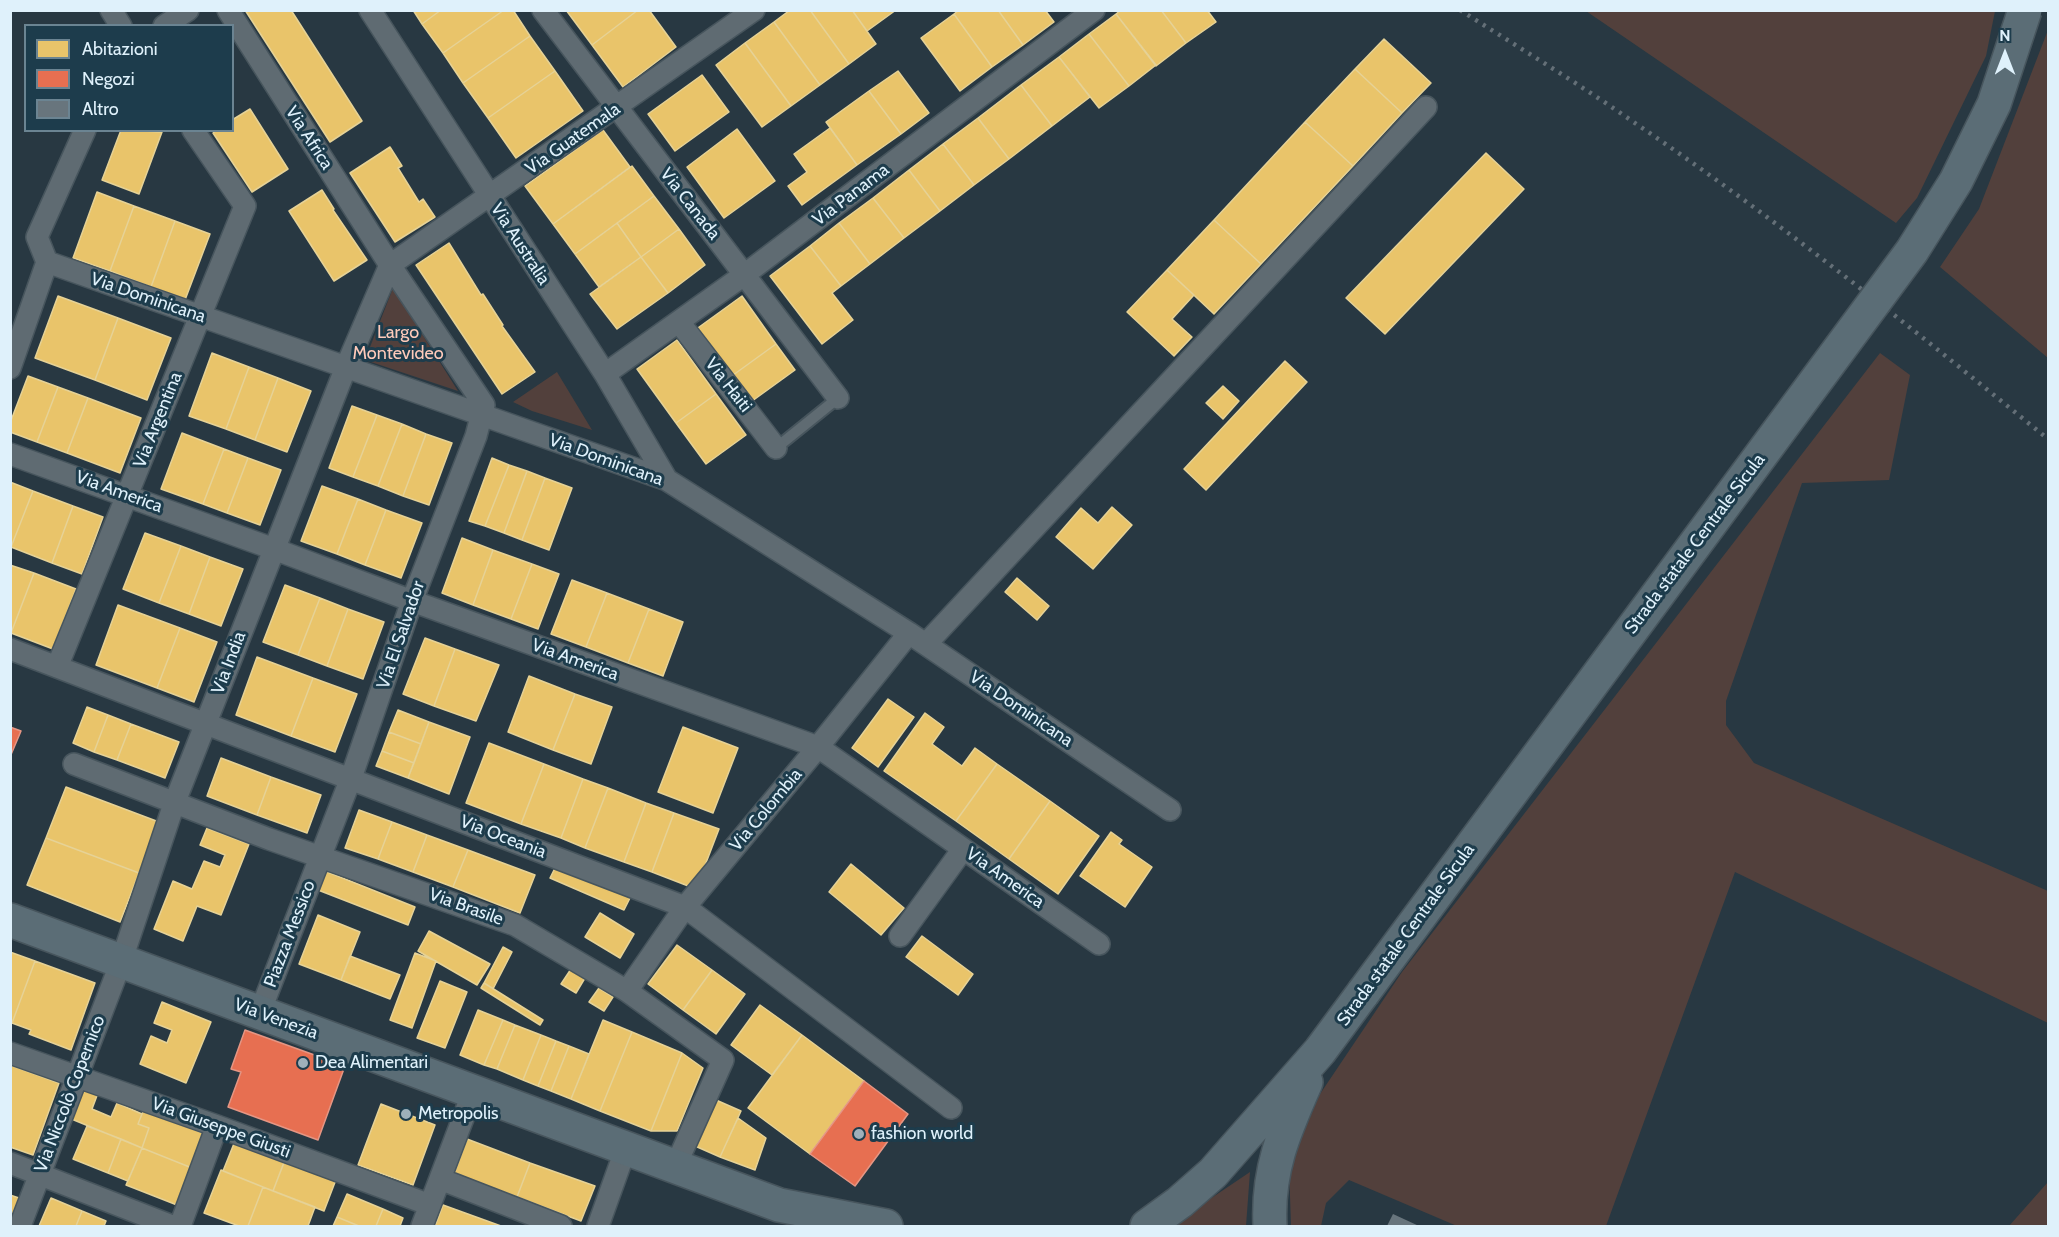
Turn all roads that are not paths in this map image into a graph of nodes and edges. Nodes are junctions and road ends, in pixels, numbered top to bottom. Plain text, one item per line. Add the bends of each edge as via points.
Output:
1 (111, 10) edge
2 (188, 10) edge
3 (228, 10) edge
4 (370, 10) edge
5 (543, 10) edge
6 (754, 10) edge
7 (1094, 10) edge
8 (2025, 10) edge
9 (120, 24) edge
10 (167, 24) edge
11 (1426, 107) dead end
12 (616, 108) junction
13 (84, 132) edge
14 (194, 132) edge
15 (489, 198) junction
16 (47, 262) junction
17 (390, 265) junction
18 (744, 275) junction
19 (201, 316) junction
20 (679, 322) junction
21 (346, 367) junction
22 (10, 368) edge
23 (604, 374) junction
24 (838, 398) joint
25 (482, 415) junction
26 (776, 448) joint
27 (10, 454) edge
28 (667, 480) junction
29 (128, 495) junction
30 (274, 549) junction
31 (412, 601) junction
32 (917, 639) junction
33 (10, 649) edge
34 (57, 667) junction
35 (206, 723) junction
36 (818, 747) junction
37 (74, 764) dead end
38 (351, 778) junction
39 (174, 804) junction
40 (1170, 810) dead end
41 (963, 849) junction
42 (320, 856) junction
43 (685, 907) junction
44 (10, 920) edge
45 (900, 936) dead end
46 (1099, 944) dead end
47 (121, 962) junction
48 (627, 991) junction
49 (260, 1012) junction
50 (1320, 1051) junction
51 (10, 1053) edge
52 (77, 1077) junction
53 (473, 1092) junction
54 (951, 1108) dead end
55 (217, 1126) junction
56 (626, 1148) junction
57 (10, 1163) edge
58 (675, 1167) junction
59 (40, 1175) junction
60 (440, 1179) junction
61 (430, 1205) junction
62 (779, 1205) junction
63 (20, 1227) edge
64 (172, 1227) edge
65 (180, 1227) edge
66 (422, 1227) edge
67 (561, 1227) edge
68 (598, 1227) edge
69 (811, 1227) edge
70 (886, 1227) edge
71 (1147, 1227) edge
72 (1270, 1227) edge

1 - 9 street
2 - 10 street
3 - 17 street, Via Africa
4 - 15 street, Via Australia
5 - 12 street, Via Canada
6 - 12 street, Via Guatemala
7 - 18 street, Via Panama
8 - 50 main road, Strada statale Centrale Sicula, bridge via 1994,104 1956,181 1912,251
11 - 32 street, Via Colombia
12 - 15 street, Via Guatemala
12 - 18 street, Via Canada
13 - 16 street via 37,237
14 - 19 street, Via Argentina via 245,206
15 - 17 street, Via Guatemala
15 - 23 street, Via Australia
16 - 19 street, Via Dominicana
16 - 22 street
17 - 21 street
17 - 25 street via 484,405
18 - 20 street, Via Panama
18 - 24 street, Via Canada
19 - 21 street, Via Dominicana
19 - 29 street, Via Argentina
20 - 23 street, Via Panama
20 - 26 street, Via Haiti
21 - 25 street, Via Dominicana
21 - 30 street, Via India
23 - 28 street, Via Australia
24 - 26 lane
25 - 28 street, Via Dominicana
25 - 31 street, Via El Salvador
27 - 29 street, Via America
28 - 32 street, Via Dominicana
29 - 30 street, Via America
29 - 34 street, Via Argentina
30 - 31 street, Via America
30 - 35 street, Via India
31 - 36 street, Via America
31 - 38 street, Via El Salvador
32 - 36 street, Via Colombia
32 - 40 street, Via Dominicana
33 - 34 street, Via Oceania
34 - 35 street, Via Oceania
35 - 38 street, Via Oceania
35 - 39 street, Via India
36 - 41 street, Via America
36 - 43 street, Via Colombia
37 - 39 street, Via Brasile
38 - 42 street, Via El Salvador
38 - 43 street, Via Oceania
39 - 42 street, Via Brasile
39 - 47 street, Via India
41 - 45 street
41 - 46 street, Via America
42 - 48 street, Via Brasile via 515,925
42 - 49 street, Piazza Messico
43 - 48 street, Via Colombia
43 - 54 street, Via Oceania
44 - 47 main road, Via Venezia
47 - 49 main road, Via Venezia
47 - 52 street, Via Niccolò Copernico
48 - 58 street, Via Brasile via 723,1060
49 - 53 main road, Via Venezia
50 - 71 main road, Strada statale Centrale Sicula via 1213,1173
50 - 72 main road, Strada statale Centrale Sicula via 1274,1165
51 - 52 street, Via Giuseppe Giusti
52 - 55 street, Via Giuseppe Giusti
52 - 59 street, Via Niccolò Copernico
53 - 56 main road, Via Venezia
53 - 60 street
55 - 61 street, Via Giuseppe Giusti
55 - 65 street
56 - 58 main road, Via Venezia
56 - 68 street
57 - 59 street
58 - 62 main road, Via Venezia
59 - 63 street, Via Niccolò Copernico
59 - 64 street
60 - 61 street
60 - 67 street
61 - 66 street
62 - 69 main road, Via Venezia
62 - 70 main road, Via Venezia

